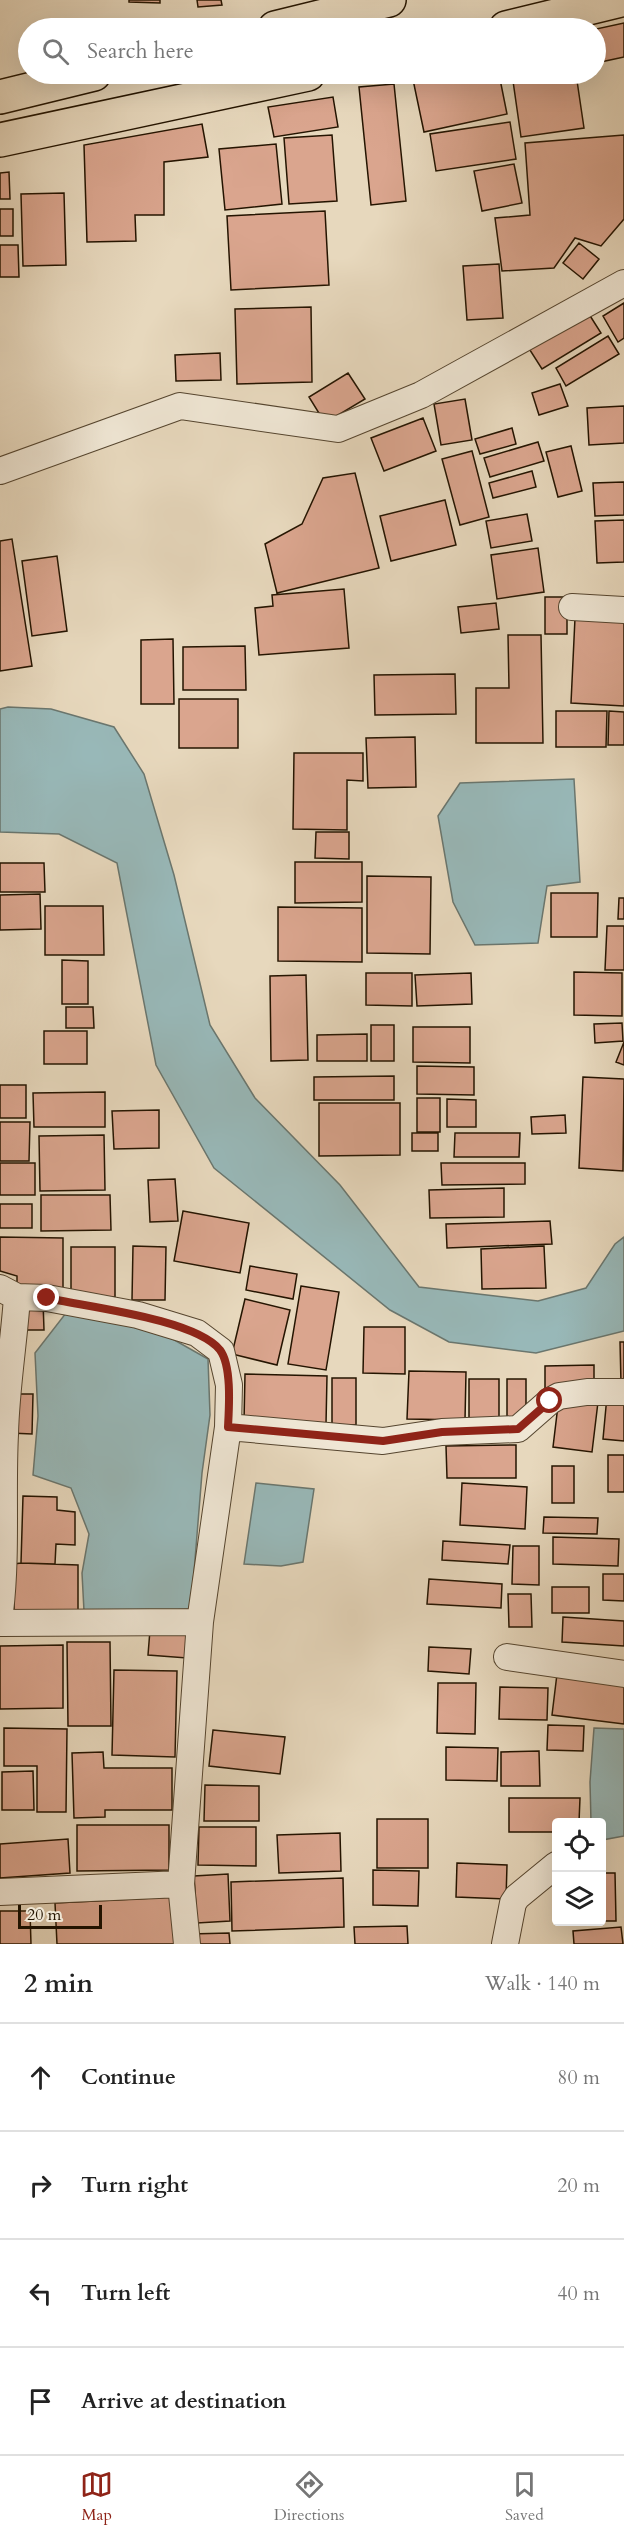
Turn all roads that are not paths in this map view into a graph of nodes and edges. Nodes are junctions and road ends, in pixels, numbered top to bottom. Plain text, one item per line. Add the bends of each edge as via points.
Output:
1 (389, 0) edge
2 (621, 0) edge
3 (316, 18) edge
4 (547, 18) edge
5 (53, 84) edge
6 (261, 84) edge
7 (0, 97) edge
8 (0, 140) edge
9 (624, 283) edge
10 (0, 471) edge
11 (572, 607) dead end
12 (624, 610) edge
13 (8, 1292) edge
14 (624, 1392) edge
15 (228, 1427) junction
16 (2, 1520) edge
17 (0, 1612) edge
18 (200, 1622) junction
19 (0, 1623) edge
20 (507, 1657) dead end
21 (624, 1674) edge
22 (552, 1868) edge
23 (180, 1884) junction
24 (0, 1892) edge
25 (187, 1944) edge
26 (505, 1944) edge

1 - 3 highway
2 - 4 highway
5 - 7 highway
6 - 8 highway
9 - 10 street via 421,395 338,429 180,406
11 - 12 street
13 - 15 street via 138,1315 197,1333 221,1351 230,1385
13 - 16 street via 14,1343 5,1431
14 - 15 street via 559,1396 518,1429 442,1432 383,1441
15 - 18 street
16 - 17 street
18 - 19 street
18 - 23 street
20 - 21 street
22 - 26 street via 517,1897
23 - 24 street
23 - 25 street

